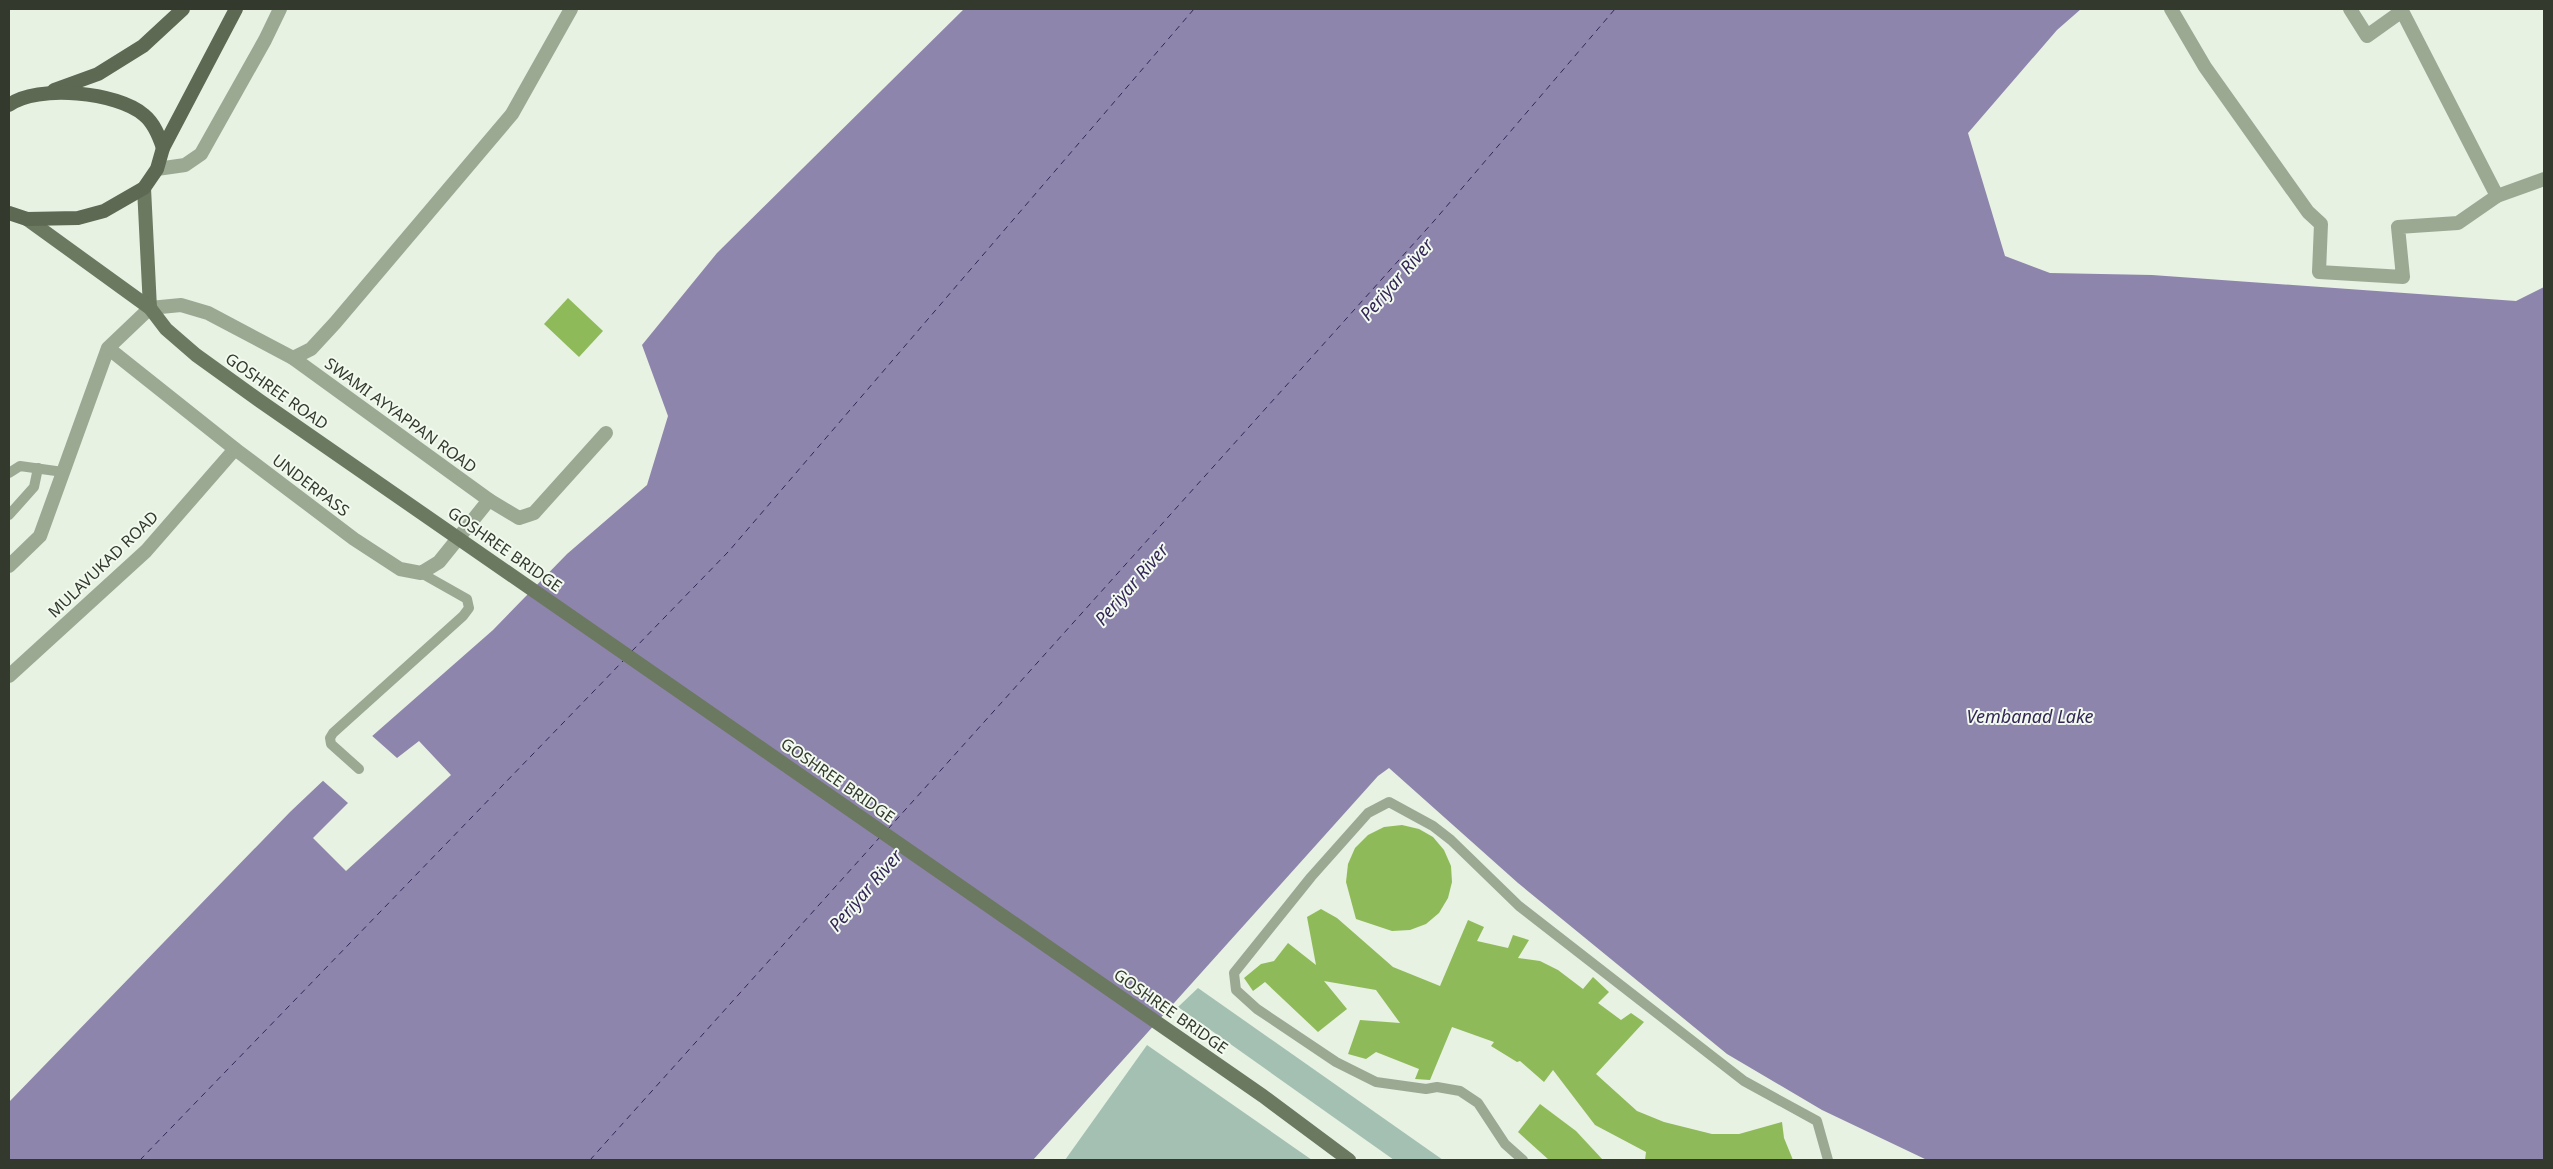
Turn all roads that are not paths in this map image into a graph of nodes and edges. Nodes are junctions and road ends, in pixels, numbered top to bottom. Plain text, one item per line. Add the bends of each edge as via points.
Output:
1 (183, 9) edge
2 (236, 9) edge
3 (280, 9) edge
4 (571, 9) edge
5 (2171, 9) edge
6 (2350, 9) edge
7 (48, 92) junction
8 (12, 100) edge
9 (163, 148) junction
10 (157, 169) junction
11 (2544, 179) edge
12 (144, 188) junction
13 (2496, 196) junction
14 (9, 213) edge
15 (27, 219) junction
16 (150, 308) junction
17 (108, 348) junction
18 (293, 358) junction
19 (606, 433) dead end
20 (235, 449) junction
21 (38, 468) junction
22 (9, 472) edge
23 (63, 472) junction
24 (393, 493) joint
25 (489, 500) junction
26 (9, 515) edge
27 (9, 566) edge
28 (421, 573) junction
29 (9, 676) edge
30 (358, 769) dead end
31 (1349, 1160) edge
32 (1523, 1160) edge
33 (1828, 1160) edge

1 - 7 highway via 143,46 98,74
2 - 9 highway
3 - 10 street via 201,154 185,165
4 - 18 street via 512,114 335,323 311,349
5 - 13 street via 2205,67 2308,212 2321,224 2319,272 2403,278 2398,227 2458,222
6 - 13 street via 2367,36 2402,11
7 - 8 highway
7 - 9 highway via 116,100 127,105 144,114 156,129
9 - 10 highway
10 - 12 highway
11 - 13 street
12 - 15 highway via 104,210 78,218
12 - 16 main road
14 - 15 highway
15 - 16 main road, GOSHREE ROAD
16 - 17 street
16 - 18 street via 181,305 208,313
16 - 24 main road, GOSHREE ROAD via 166,329 196,355
17 - 20 street, UNDERPASS
17 - 23 street
18 - 25 street, SWAMI AYYAPPAN ROAD
19 - 25 street, SWAMI AYYAPPAN ROAD via 534,512 519,518
20 - 28 street, UNDERPASS via 354,539 400,569
20 - 29 street, MULAVUKAD ROAD via 146,551
21 - 22 lane via 20,466
21 - 23 lane
21 - 26 lane via 34,488
23 - 27 street via 40,536
24 - 31 main road, GOSHREE BRIDGE via 1263,1096
25 - 28 street via 440,562
28 - 30 lane via 467,599 469,608 464,616 333,732 331,744
32 - 33 lane via 1505,1144 1478,1103 1460,1091 1376,1082 1336,1062 1257,1009 1236,990 1234,973 1311,876 1368,813 1389,802 1433,826 1451,840 1519,906 1744,1081 1817,1121

